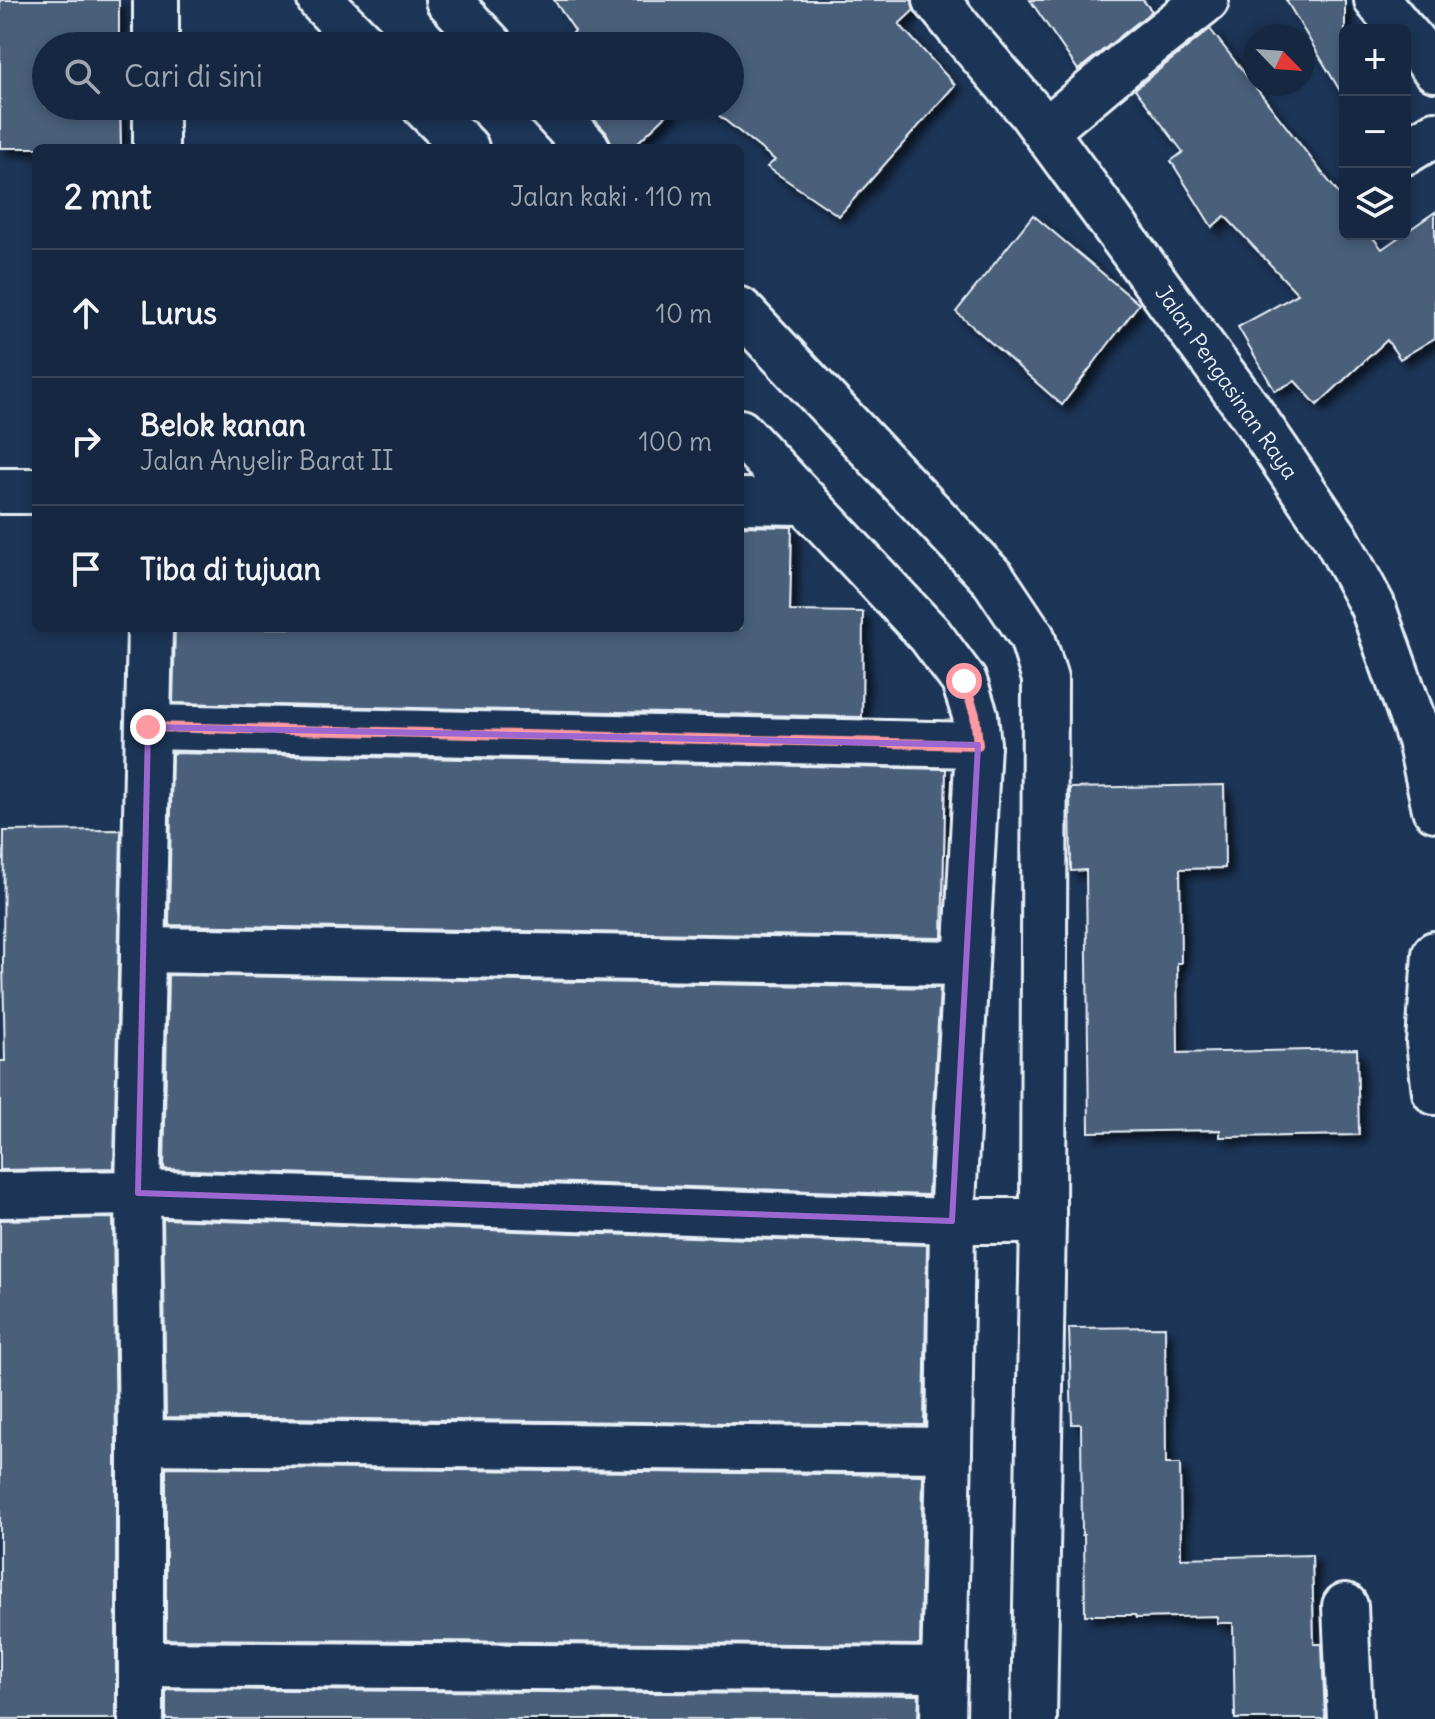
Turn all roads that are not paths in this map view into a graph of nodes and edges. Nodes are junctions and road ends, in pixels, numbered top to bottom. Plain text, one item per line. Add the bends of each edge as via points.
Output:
1 (156, 0) edge
2 (320, 0) edge
3 (448, 0) edge
4 (936, 0) edge
5 (1206, 0) edge
6 (1377, 0) edge
7 (1397, 24) edge
8 (156, 32) edge
9 (351, 32) edge
10 (478, 32) edge
11 (1411, 40) edge
12 (1435, 69) edge
13 (156, 120) edge
14 (438, 120) edge
15 (561, 120) edge
16 (1045, 131) junction
17 (1435, 134) edge
18 (156, 144) edge
19 (462, 144) edge
20 (583, 144) edge
21 (1411, 148) edge
22 (744, 314) edge
23 (744, 436) edge
24 (0, 491) edge
25 (32, 491) edge
26 (744, 501) edge
27 (806, 502) junction
28 (150, 632) edge
29 (148, 727) junction
30 (978, 745) junction
31 (1435, 809) edge
32 (143, 950) junction
33 (1435, 954) edge
34 (966, 963) junction
35 (1435, 1092) edge
36 (138, 1193) junction
37 (0, 1195) edge
38 (952, 1221) junction
39 (1043, 1221) junction
40 (141, 1442) junction
41 (949, 1450) junction
42 (1345, 1606) dead end
43 (141, 1664) junction
44 (944, 1670) junction
45 (141, 1719) edge
46 (943, 1719) edge
47 (1034, 1719) edge
48 (1350, 1719) edge

1 - 8 street
2 - 9 street
3 - 10 street
4 - 16 street, Jalan Pengasinan Raya
5 - 16 street
6 - 7 street
11 - 12 street
13 - 18 street
14 - 19 street
15 - 20 street
16 - 31 street, Jalan Pengasinan Raya via 1336,538 1372,605 1420,740
17 - 21 street
22 - 39 street via 994,580 1032,637 1045,679
23 - 27 street
24 - 25 street
26 - 27 street
27 - 30 street via 930,635 964,681
28 - 29 street
29 - 30 street
29 - 32 street
30 - 34 street
32 - 34 street
32 - 36 street
33 - 35 street via 1429,1043
34 - 38 street
36 - 37 street
36 - 38 street
36 - 40 street
38 - 39 street
38 - 41 street
39 - 47 street
40 - 41 street
40 - 43 street
41 - 44 street
42 - 48 street
43 - 44 street
43 - 45 street
44 - 46 street

